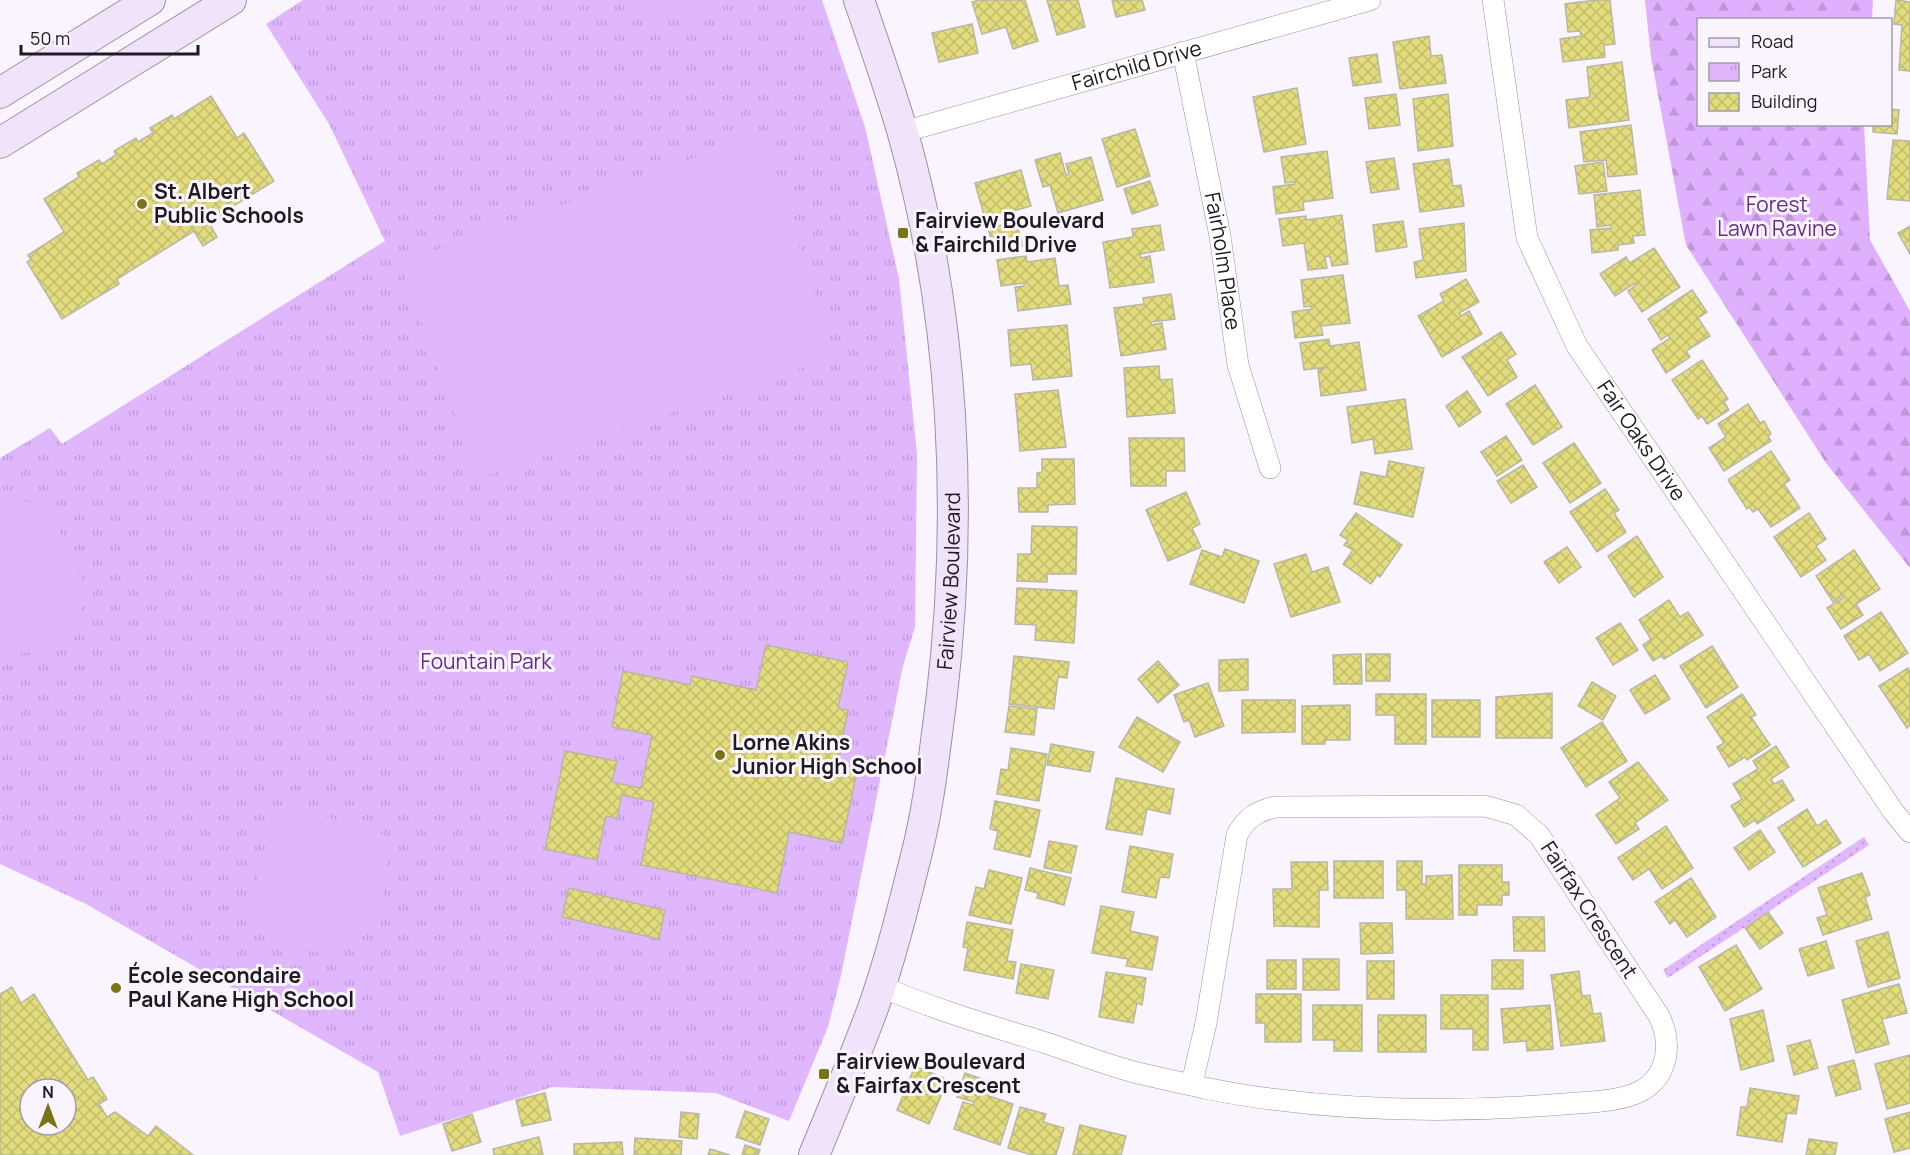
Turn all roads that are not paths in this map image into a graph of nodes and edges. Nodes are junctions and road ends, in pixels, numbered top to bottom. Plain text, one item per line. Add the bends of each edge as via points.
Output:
1 (150, 0) edge
2 (231, 0) edge
3 (859, 0) edge
4 (1370, 0) edge
5 (1493, 0) edge
6 (1182, 52) junction
7 (0, 93) edge
8 (903, 132) junction
9 (0, 143) edge
10 (1270, 468) dead end
11 (1910, 831) edge
12 (880, 986) junction
13 (1192, 1083) junction
14 (814, 1155) edge

1 - 7 street
2 - 9 street
3 - 8 street, Fairview Boulevard
4 - 6 street, Fairchild Drive
5 - 11 street, Fair Oaks Drive via 1527,238 1577,346 1893,812
6 - 8 street, Fairchild Drive
6 - 10 street, Fairholm Place via 1220,236 1238,365
8 - 12 street, Fairview Boulevard via 942,333 953,469 953,552 950,623 934,763 917,854
12 - 13 street, Fairfax Crescent via 920,1003 1136,1072
12 - 14 street, Fairview Boulevard
13 - 13 street, Fairfax Crescent via 1269,1099 1379,1109 1484,1109 1582,1102 1628,1096 1650,1084 1664,1064 1668,1039 1659,1016 1539,835 1516,815 1485,806 1275,807 1256,813 1237,835 1206,1023

